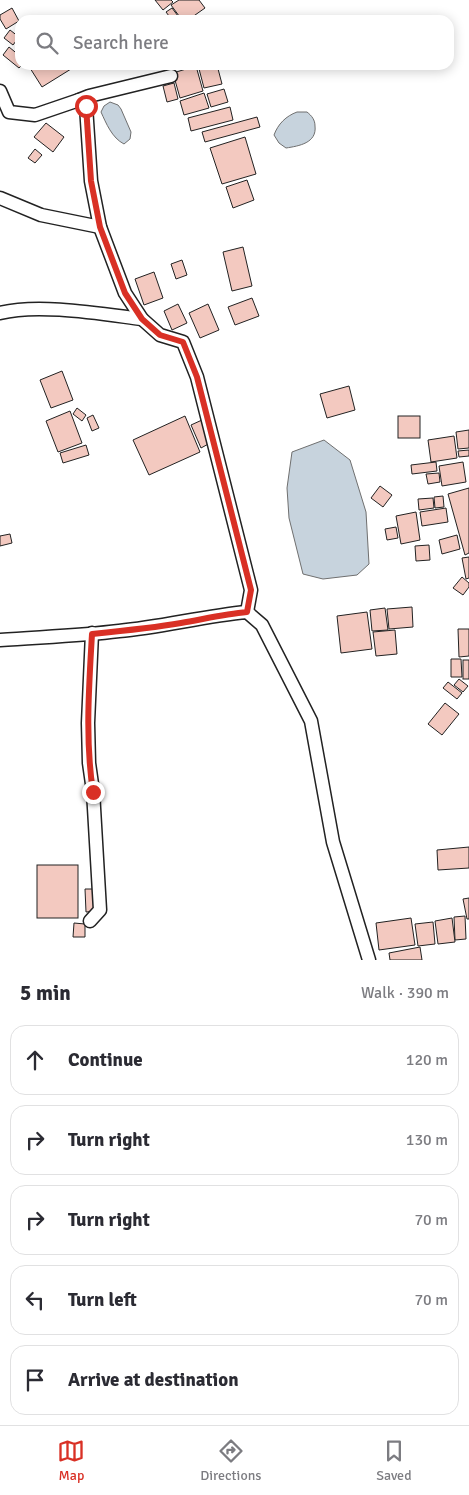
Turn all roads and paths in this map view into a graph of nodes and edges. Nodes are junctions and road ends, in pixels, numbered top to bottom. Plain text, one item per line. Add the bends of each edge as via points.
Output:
1 (171, 76) dead end
2 (0, 91) edge
3 (79, 100) junction
4 (0, 198) edge
5 (100, 227) junction
6 (0, 312) edge
7 (142, 319) junction
8 (247, 612) junction
9 (92, 634) junction
10 (0, 640) edge
11 (90, 921) dead end
12 (369, 960) edge

1 - 3 street
2 - 3 street via 9,112 35,115
3 - 5 street via 86,106 91,181
4 - 5 street via 41,215
5 - 7 street via 125,293
6 - 7 street via 14,309 63,310
7 - 8 street via 160,335 183,342 197,377 251,590
8 - 9 street
8 - 12 street via 262,625 311,721 333,842
9 - 10 street
9 - 11 street via 89,763 100,910

